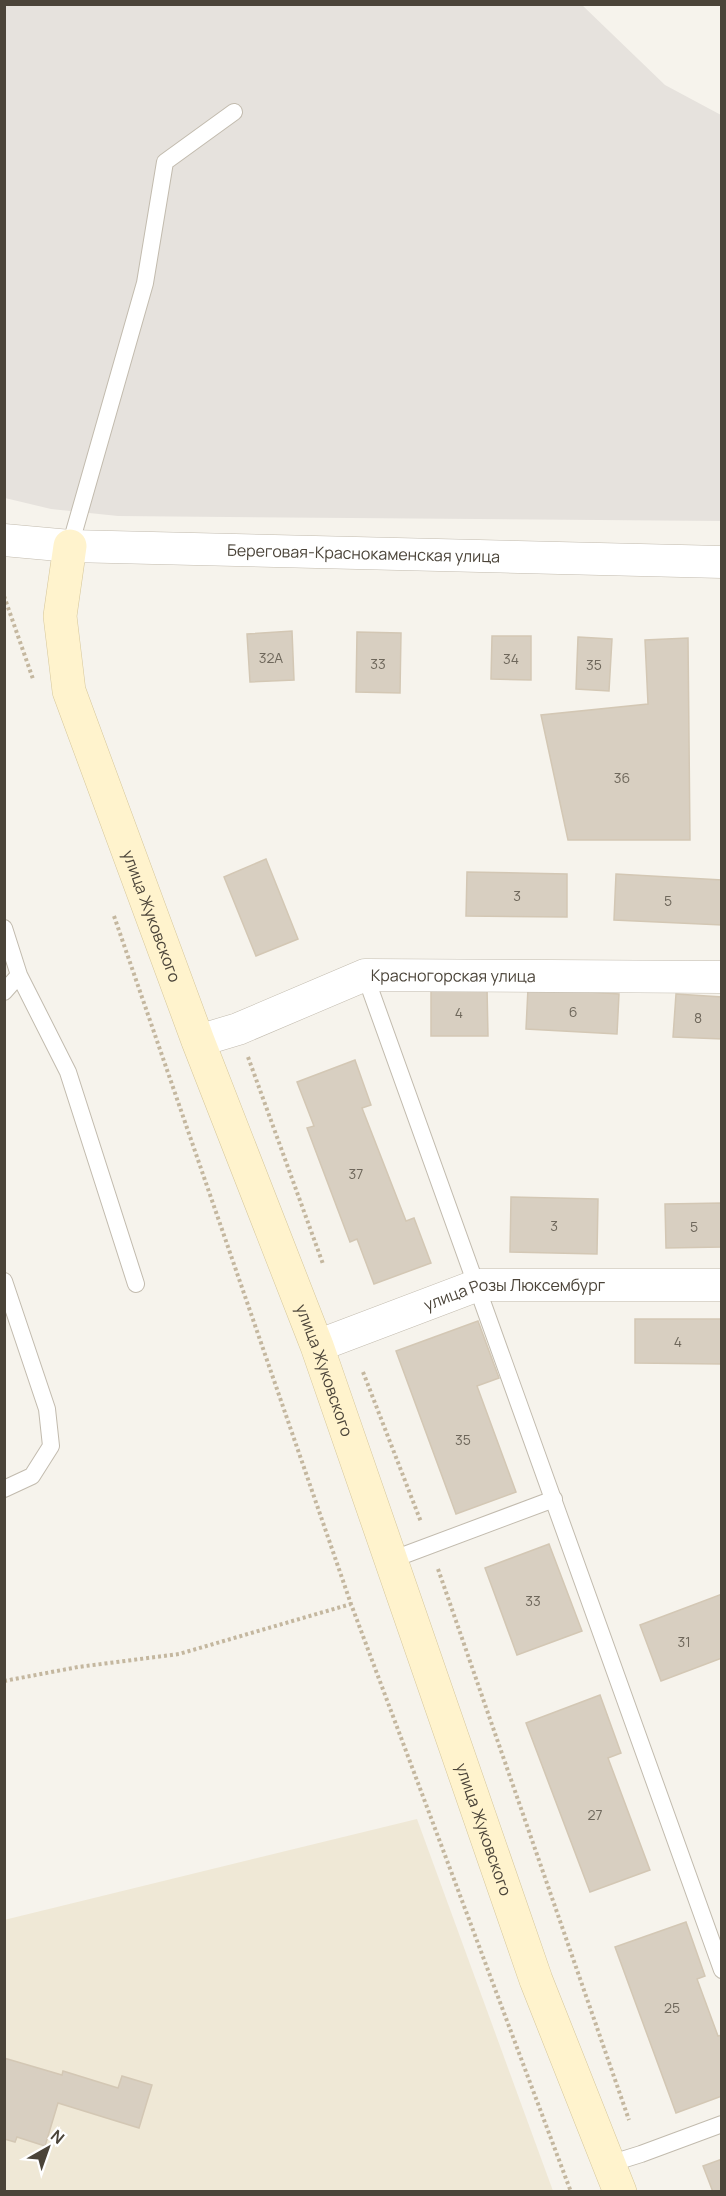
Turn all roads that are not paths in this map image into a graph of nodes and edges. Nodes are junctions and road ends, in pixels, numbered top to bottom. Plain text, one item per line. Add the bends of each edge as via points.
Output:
1 (234, 112) dead end
2 (4, 540) edge
3 (70, 546) junction
4 (722, 562) edge
5 (4, 928) edge
6 (19, 975) junction
7 (365, 975) junction
8 (722, 977) edge
9 (4, 992) edge
10 (198, 1041) junction
11 (4, 1281) edge
12 (136, 1284) dead end
13 (478, 1285) junction
14 (722, 1286) edge
15 (317, 1347) junction
16 (4, 1490) edge
17 (554, 1499) junction
18 (391, 1560) junction
19 (722, 1970) edge
20 (722, 2124) edge
21 (614, 2178) edge

1 - 3 lane via 165,162 145,283
2 - 3 street, Береговая-Краснокаменская улица
3 - 4 street, Береговая-Краснокаменская улица
3 - 10 street, улица Жуковского via 60,616 69,691
5 - 6 lane
6 - 9 lane
6 - 12 lane via 68,1072
7 - 8 street, Красногорская улица
7 - 10 street, Красногорская улица via 237,1029
7 - 13 lane
10 - 15 street, улица Жуковского
11 - 16 lane via 47,1410 51,1446 32,1476
13 - 14 street, улица Розы Люксембург
13 - 15 street, улица Розы Люксембург
13 - 17 lane
15 - 18 street, улица Жуковского
17 - 18 lane
17 - 19 lane
18 - 21 street, улица Жуковского via 536,1980
20 - 21 lane via 641,2154

